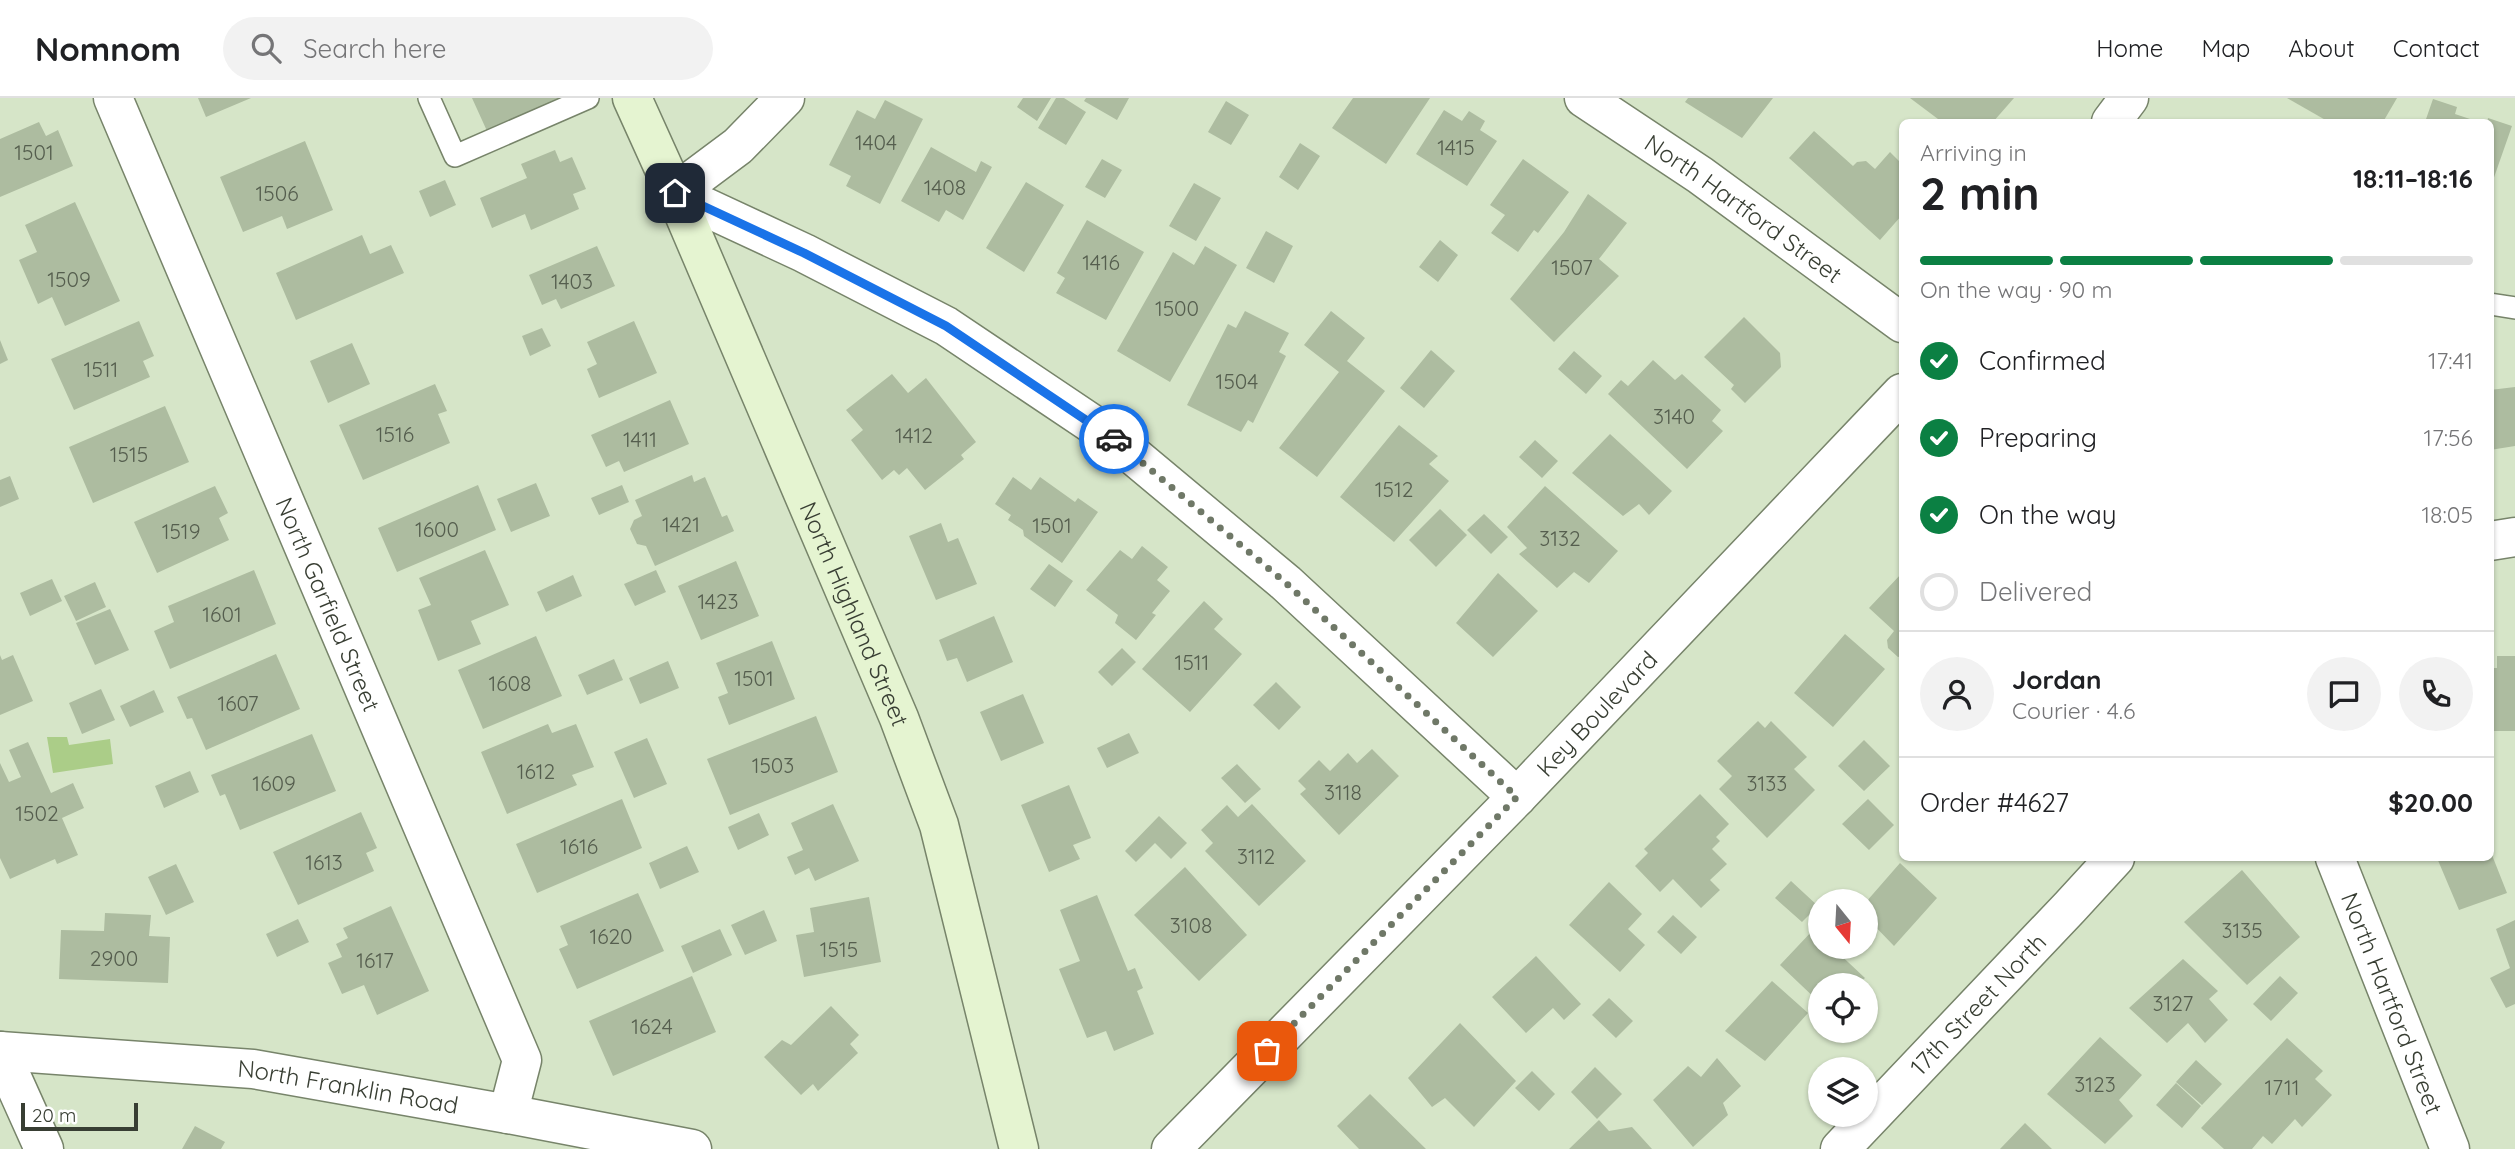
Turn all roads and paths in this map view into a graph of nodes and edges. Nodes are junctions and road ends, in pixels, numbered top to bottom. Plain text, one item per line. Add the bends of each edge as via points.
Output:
1 (113, 98) edge
2 (429, 98) edge
3 (588, 98) edge
4 (632, 98) edge
5 (785, 98) edge
6 (1584, 98) edge
7 (2129, 98) edge
8 (2113, 119) edge
9 (675, 193) junction
10 (2494, 305) edge
11 (2515, 308) edge
12 (1899, 321) edge
13 (1899, 396) edge
14 (2515, 537) edge
15 (2494, 540) edge
16 (1517, 797) junction
17 (2112, 861) edge
18 (2336, 861) edge
19 (0, 1051) edge
20 (508, 1114) junction
21 (44, 1149) edge
22 (692, 1149) edge
23 (1019, 1149) edge
24 (1171, 1149) edge
25 (1840, 1149) edge
26 (2450, 1149) edge

1 - 20 street, North Garfield Street via 522,1060
2 - 3 lane via 455,156
4 - 9 street, North Highland Street
5 - 9 street via 738,146
6 - 12 street, North Hartford Street via 1700,175
7 - 8 street
9 - 16 street via 946,326 1110,436 1286,583
9 - 23 street, North Highland Street via 899,718 939,825
10 - 11 lane
13 - 16 street, Key Boulevard
14 - 15 street
16 - 24 street, Key Boulevard
17 - 25 street, 17th Street North
18 - 26 street, North Hartford Street
19 - 20 street, North Franklin Road via 253,1069
19 - 21 street
20 - 22 street, North Franklin Road

